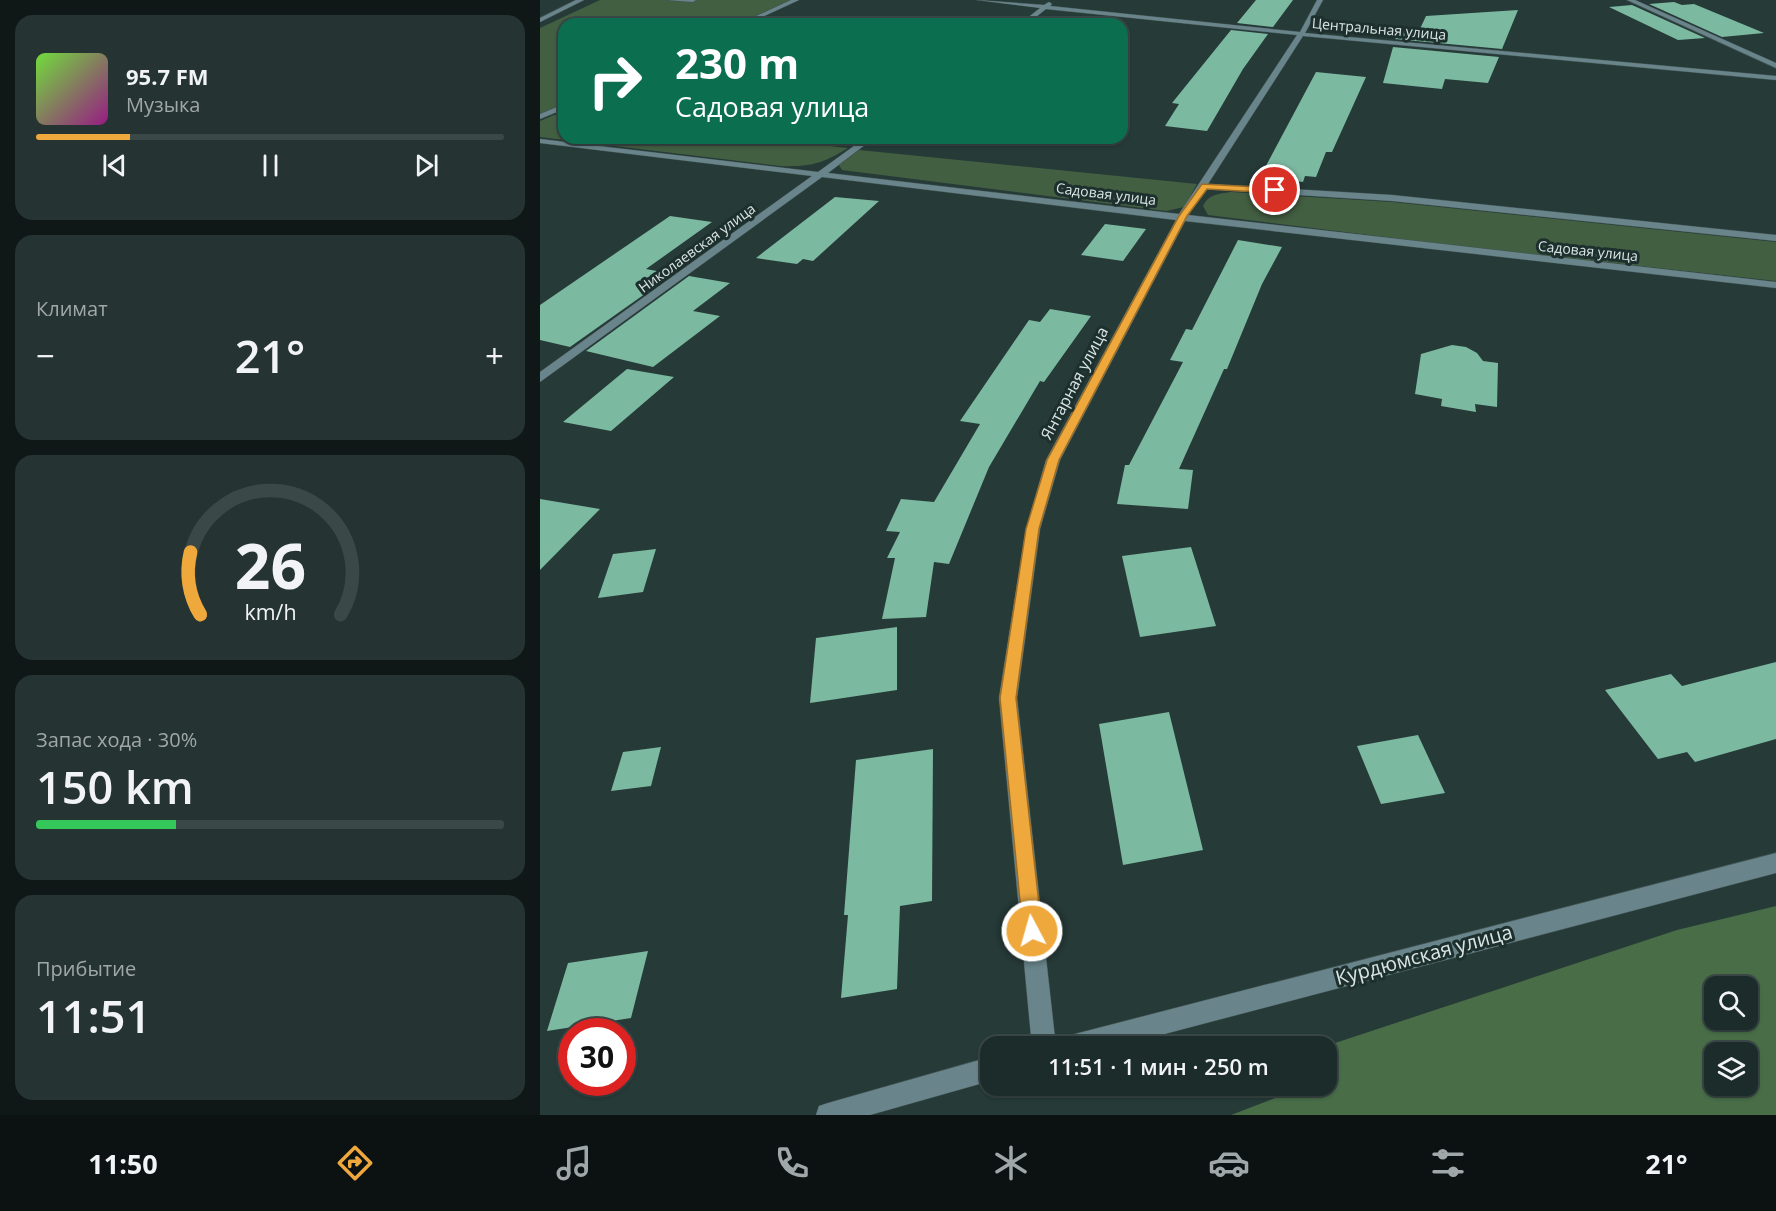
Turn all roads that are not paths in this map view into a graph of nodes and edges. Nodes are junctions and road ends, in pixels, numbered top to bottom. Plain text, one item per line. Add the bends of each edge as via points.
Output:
1 (581, 0) edge
2 (670, 0) edge
3 (693, 0) edge
4 (796, 0) edge
5 (980, 0) edge
6 (1055, 0) edge
7 (1320, 0) edge
8 (1630, 0) edge
9 (1046, 7) junction
10 (756, 18) edge
11 (1031, 18) edge
12 (540, 20) edge
13 (1301, 34) junction
14 (1776, 66) edge
15 (1776, 78) edge
16 (558, 109) edge
17 (540, 117) edge
18 (540, 141) edge
19 (558, 143) edge
20 (566, 144) edge
21 (862, 144) edge
22 (821, 174) junction
23 (1205, 186) junction
24 (1183, 216) junction
25 (1776, 238) edge
26 (1776, 285) edge
27 (540, 378) edge
28 (1776, 863) edge
29 (1043, 1036) edge
30 (1113, 1036) edge
31 (980, 1072) edge
32 (828, 1115) edge

1 - 12 street
2 - 3 street
4 - 10 street
5 - 9 street, Центральная улица
6 - 9 street
7 - 13 street, Янтарная улица
8 - 14 street
9 - 11 street
9 - 13 street, Центральная улица
13 - 15 street, Центральная улица
13 - 23 street, Янтарная улица
16 - 17 street
18 - 19 street, Садовая улица
20 - 22 street, Садовая улица
21 - 22 street, Николаевская улица
22 - 24 street, Садовая улица
22 - 27 street, Николаевская улица
23 - 24 street, Янтарная улица
23 - 25 street, Садовая улица via 1392,198
24 - 26 street, Садовая улица
24 - 29 street, Янтарная улица via 1053,460 1033,529 1008,698
28 - 30 street, Курдюмская улица
31 - 32 street

